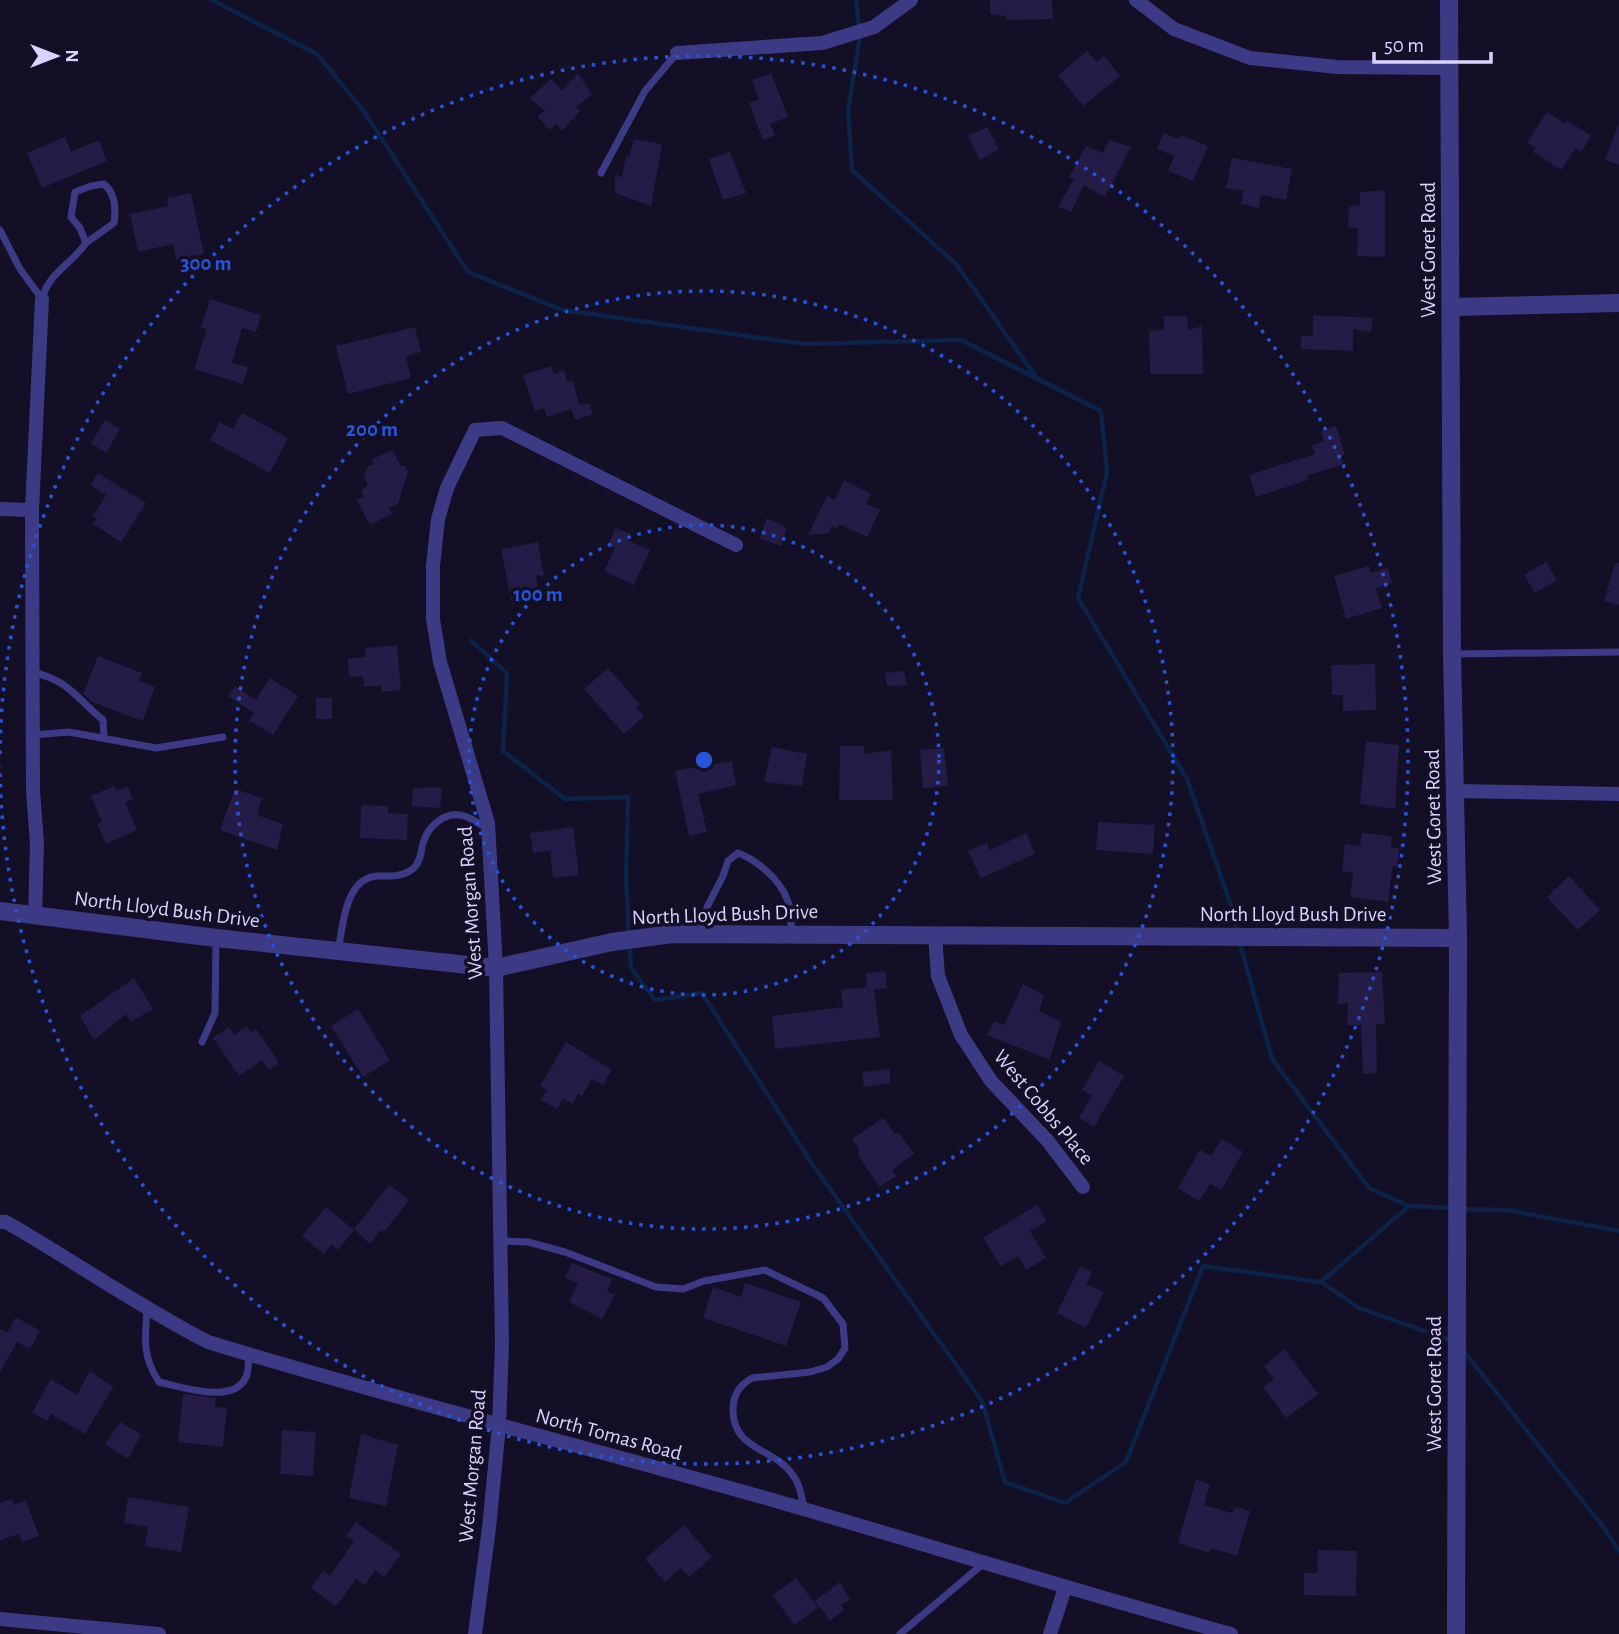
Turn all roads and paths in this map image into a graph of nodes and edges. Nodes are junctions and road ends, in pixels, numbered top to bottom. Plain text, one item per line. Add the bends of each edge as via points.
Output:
1 (911, 0) edge
2 (1136, 0) edge
3 (1449, 0) edge
4 (677, 53) joint
5 (1449, 68) junction
6 (601, 173) dead end
7 (0, 230) edge
8 (86, 243) junction
9 (42, 299) junction
10 (1619, 303) edge
11 (1452, 307) junction
12 (0, 509) edge
13 (32, 510) junction
14 (736, 545) dead end
15 (1619, 652) edge
16 (1452, 654) junction
17 (33, 672) junction
18 (33, 735) junction
19 (104, 736) junction
20 (223, 737) dead end
21 (1456, 791) junction
22 (1619, 794) edge
23 (488, 829) junction
24 (0, 911) edge
25 (35, 916) junction
26 (702, 934) junction
27 (791, 934) junction
28 (935, 935) junction
29 (216, 938) junction
30 (1458, 938) junction
31 (338, 951) junction
32 (496, 968) junction
33 (202, 1042) dead end
34 (1083, 1187) dead end
35 (0, 1222) edge
36 (502, 1241) junction
37 (147, 1308) junction
38 (249, 1355) junction
39 (499, 1426) junction
40 (804, 1510) junction
41 (985, 1562) junction
42 (1065, 1587) junction
43 (0, 1619) edge
44 (113, 1632) edge
45 (159, 1634) edge
46 (475, 1634) edge
47 (900, 1634) edge
48 (1050, 1634) edge
49 (1231, 1634) edge
50 (1456, 1634) edge

1 - 4 street via 874,27 822,43
2 - 5 street via 1174,29 1250,58 1337,67
3 - 5 street, West Goret Road
4 - 6 lane via 645,91
5 - 11 street, West Goret Road
7 - 9 lane
8 - 8 lane via 71,216 75,192 104,184 111,190 114,223
8 - 9 lane via 46,284
9 - 13 street
10 - 11 street
11 - 16 street, West Goret Road
12 - 13 street
13 - 17 street
14 - 23 street, West Morgan Road via 502,428 475,430 447,488 438,519 433,619 440,662
15 - 16 lane
16 - 21 street, West Goret Road
17 - 18 street
17 - 19 lane via 66,685 103,720
18 - 19 lane via 69,732
18 - 25 street
19 - 20 lane via 156,748
21 - 22 street
21 - 30 street, West Goret Road
23 - 31 lane via 463,815 448,815 434,824 415,867 391,877 367,877 357,885
23 - 32 street, West Morgan Road
24 - 25 street, North Lloyd Bush Drive
25 - 29 street, North Lloyd Bush Drive
26 - 27 street, North Lloyd Bush Drive
26 - 27 lane via 702,916 728,861 738,853 780,886 788,899
26 - 32 street, North Lloyd Bush Drive via 625,939
27 - 28 street, North Lloyd Bush Drive
28 - 30 street, North Lloyd Bush Drive
28 - 34 street, West Cobbs Place via 938,976 961,1035 991,1081 1047,1140
29 - 31 street, North Lloyd Bush Drive
29 - 33 lane via 215,1013
30 - 50 street, West Goret Road
31 - 32 street, North Lloyd Bush Drive
32 - 36 street, West Morgan Road
35 - 37 street, North Tomas Road via 69,1258
36 - 39 street, West Morgan Road
36 - 40 lane via 565,1252 656,1287 683,1289 765,1270 823,1298 843,1324 845,1348 838,1359 810,1372 752,1378 733,1403 733,1423 746,1441 792,1473
37 - 38 street, North Tomas Road via 208,1342
37 - 38 lane via 144,1346 148,1366 159,1382 224,1393 237,1389 246,1377
38 - 39 street, North Tomas Road
39 - 40 street, North Tomas Road
39 - 46 street, West Morgan Road
40 - 41 street, North Tomas Road
41 - 42 street, North Tomas Road
41 - 47 lane
42 - 48 street
42 - 49 street, North Tomas Road
43 - 44 street
44 - 45 street

